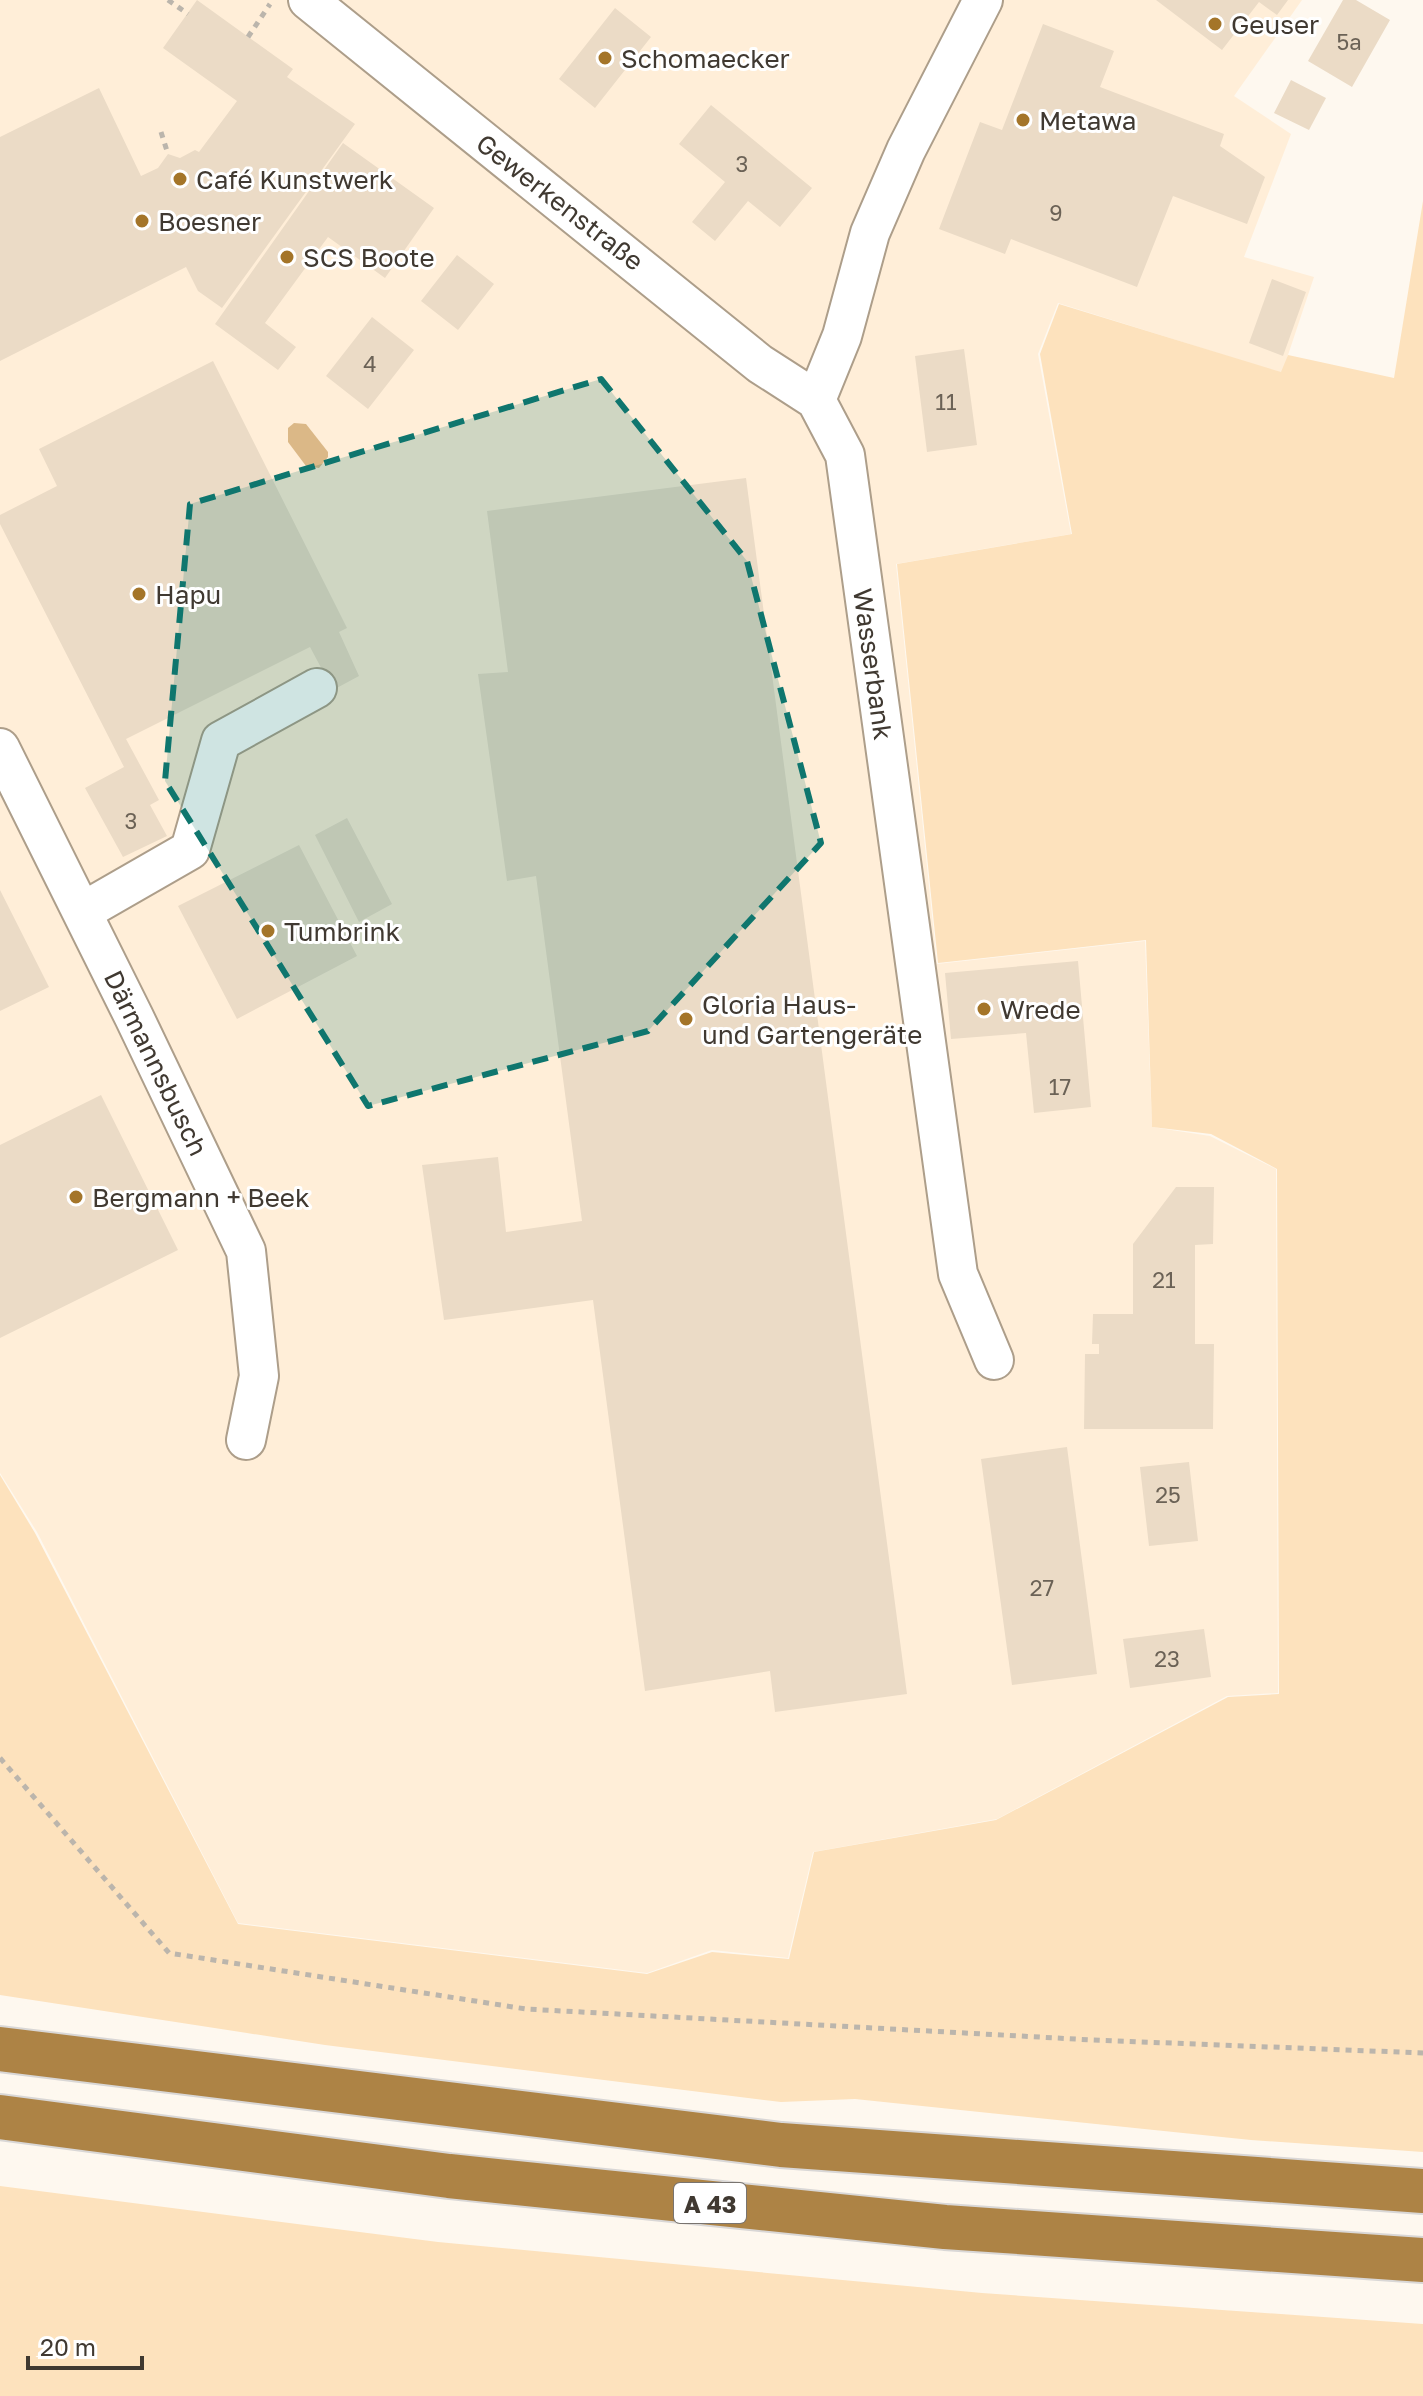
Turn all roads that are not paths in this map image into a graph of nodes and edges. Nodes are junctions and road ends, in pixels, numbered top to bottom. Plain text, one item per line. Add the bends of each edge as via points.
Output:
1 (308, 0) edge
2 (983, 0) edge
3 (816, 400) junction
4 (317, 688) dead end
5 (0, 748) edge
6 (82, 912) junction
7 (994, 1360) dead end
8 (246, 1440) dead end
9 (0, 2049) edge
10 (0, 2117) edge
11 (1423, 2191) edge
12 (1423, 2260) edge

1 - 3 street, Gewerkenstraße via 760,364
2 - 3 street via 912,137 870,233 842,336
3 - 7 street, Wasserbank via 845,455 958,1274
4 - 6 street via 221,741 190,850
5 - 6 street, Därmannsbusch
6 - 8 street, Därmannsbusch via 246,1251 259,1376
9 - 11 highway via 781,2145
10 - 12 highway, A 43 via 449,2176 945,2227

